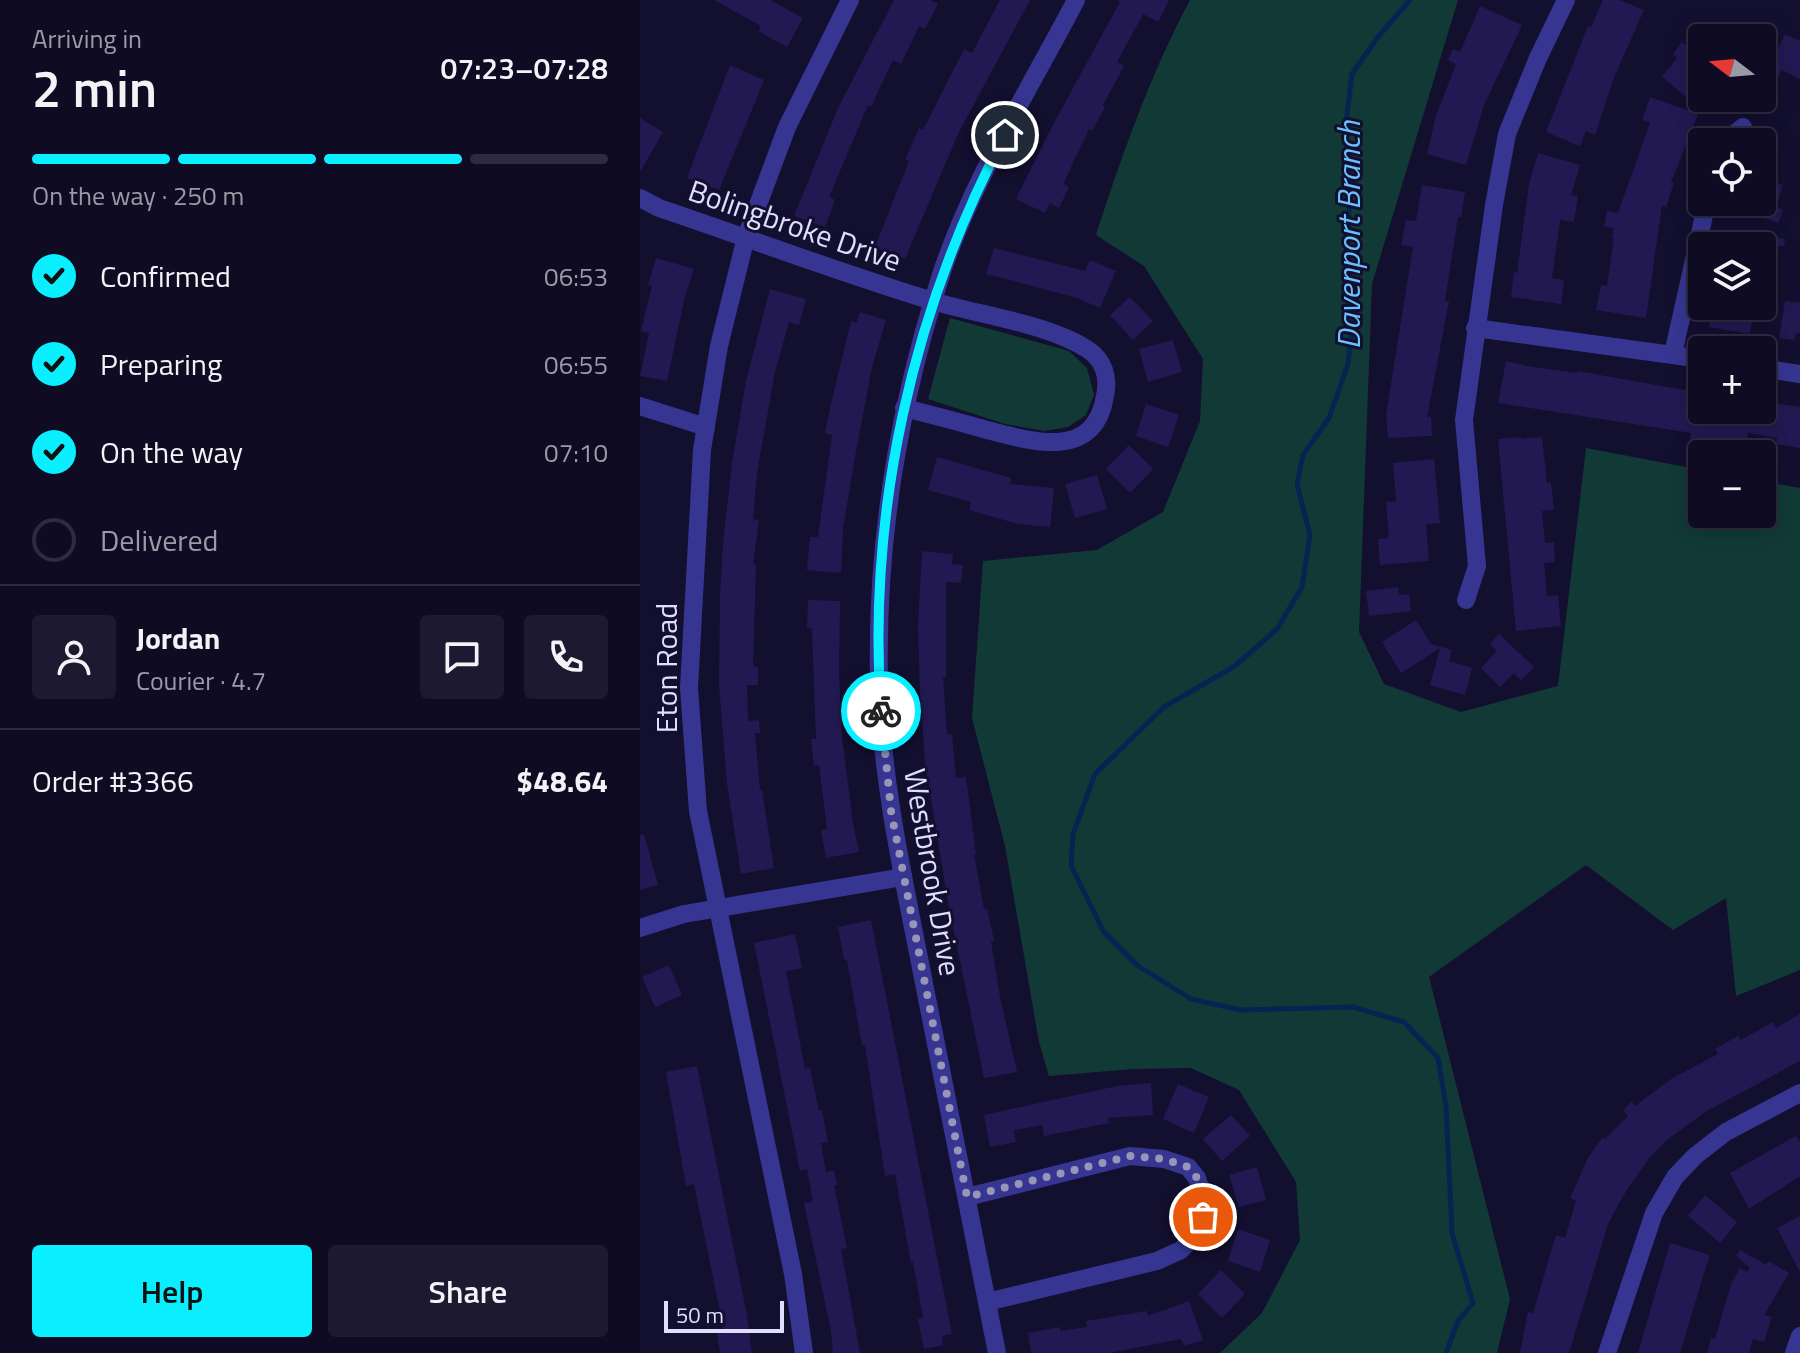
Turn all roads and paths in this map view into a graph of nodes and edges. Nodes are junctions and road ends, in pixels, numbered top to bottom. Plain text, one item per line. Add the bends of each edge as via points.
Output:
1 (850, 0) edge
2 (1076, 0) edge
3 (1566, 0) edge
4 (640, 198) edge
5 (1704, 216) edge
6 (746, 237) junction
7 (934, 301) junction
8 (1475, 328) junction
9 (1673, 354) junction
10 (1688, 357) edge
11 (1776, 370) edge
12 (1800, 374) edge
13 (640, 406) edge
14 (904, 408) junction
15 (706, 427) junction
16 (1466, 600) dead end
17 (903, 877) junction
18 (716, 908) junction
19 (640, 928) edge
20 (1800, 1093) edge
21 (967, 1197) junction
22 (987, 1302) junction
23 (1800, 1336) edge
24 (804, 1353) edge
25 (997, 1353) edge
26 (1607, 1353) edge
27 (1794, 1353) edge

1 - 6 street, Eton Road via 787,127
2 - 7 street, Westbrook Drive via 976,190
3 - 8 street via 1507,134
4 - 6 street, Bolingbroke Drive
5 - 9 street
6 - 7 street, Bolingbroke Drive
6 - 15 street, Eton Road
7 - 14 street, Westbrook Drive
7 - 14 street, Bolingbroke Drive via 1034,328 1086,349 1107,374 1104,406 1095,426 1076,438 1044,444
8 - 9 street
8 - 16 street via 1464,420 1477,566
9 - 10 street
11 - 12 street
13 - 15 street
14 - 17 street, Westbrook Drive via 879,591 887,781
15 - 18 street, Eton Road via 689,688 698,811
17 - 18 street
17 - 21 street, Westbrook Drive
18 - 19 street
18 - 24 street, Eton Road via 793,1274
20 - 26 street via 1726,1132 1675,1177 1654,1213
21 - 22 street, Westbrook Drive
21 - 22 street via 1130,1156 1188,1167 1203,1196 1203,1217 1181,1250 1157,1261
22 - 25 street, Westbrook Drive
23 - 27 street

